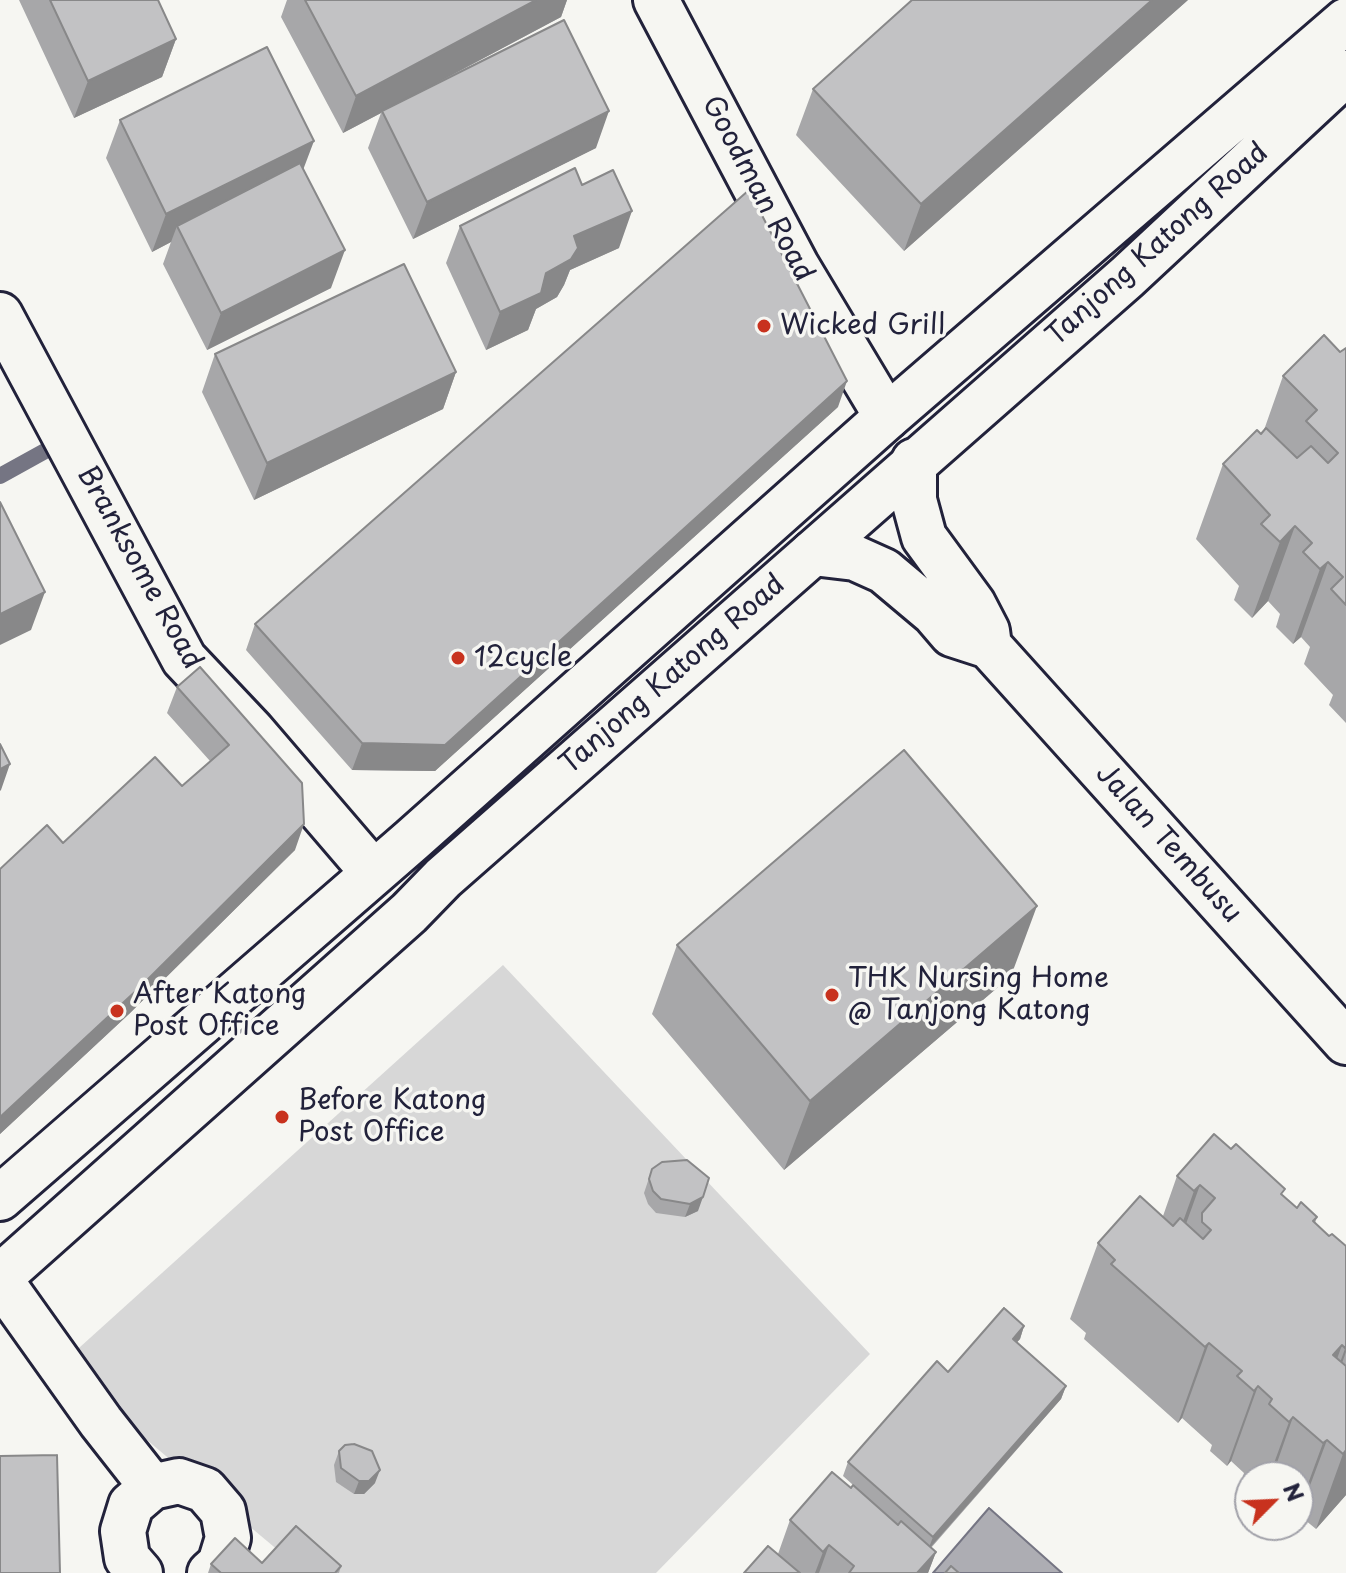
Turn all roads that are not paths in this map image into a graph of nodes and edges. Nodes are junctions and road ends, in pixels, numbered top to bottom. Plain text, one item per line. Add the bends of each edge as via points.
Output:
1 (656, 0) edge
2 (1346, 21) edge
3 (1346, 73) edge
4 (0, 315) edge
5 (887, 417) junction
6 (914, 461) junction
7 (813, 553) junction
8 (989, 646) junction
9 (372, 871) junction
10 (1346, 1042) edge
11 (0, 1198) edge
12 (0, 1278) edge
13 (152, 1487) junction
14 (140, 1573) edge
15 (210, 1573) edge

1 - 5 main road, Goodman Road via 796,265
2 - 5 main road, Tanjong Katong Road
3 - 6 main road, Tanjong Katong Road via 1127,277
4 - 9 main road, Branksome Road via 184,659
5 - 9 main road, Tanjong Katong Road
6 - 7 main road, Tanjong Katong Road
6 - 8 main road via 914,500 924,537 973,604
7 - 8 main road via 855,558 884,571 952,634
7 - 12 main road, Tanjong Katong Road
8 - 10 main road, Jalan Tembusu
9 - 11 main road, Tanjong Katong Road
12 - 13 main road
13 - 14 main road via 131,1505 123,1531 127,1558
13 - 15 main road via 179,1481 205,1490 223,1511 228,1538 220,1564

